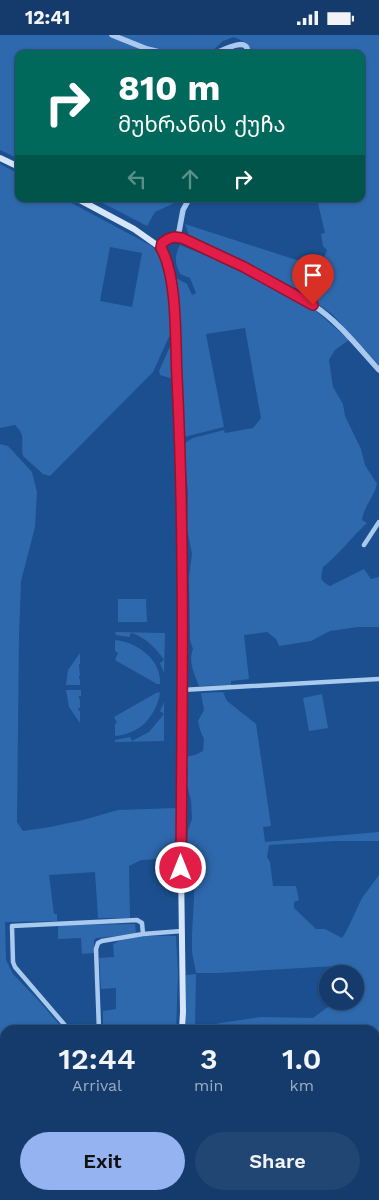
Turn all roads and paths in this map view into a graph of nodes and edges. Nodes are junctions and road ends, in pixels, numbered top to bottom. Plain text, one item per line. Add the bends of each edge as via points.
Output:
1 (112, 35) edge
2 (151, 50) edge
3 (223, 50) edge
4 (247, 50) edge
5 (0, 157) edge
6 (15, 165) edge
7 (84, 202) edge
8 (187, 202) edge
9 (178, 237) junction
10 (161, 248) junction
11 (379, 370) edge
12 (379, 522) edge
13 (364, 545) dead end
14 (379, 679) edge
15 (182, 690) junction
16 (182, 931) junction
17 (143, 934) junction
18 (65, 1025) edge
19 (99, 1025) edge
20 (182, 1025) edge

1 - 2 street
3 - 4 street via 240,40
5 - 6 main road
7 - 10 main road via 134,229
8 - 9 street
9 - 10 street via 168,239
9 - 11 street via 244,267 313,305
10 - 15 main road via 173,297 179,411
12 - 13 street
14 - 15 street
15 - 16 main road
16 - 17 street
16 - 20 main road
17 - 18 street via 142,923 137,920 12,926 15,967
17 - 19 street via 98,943

